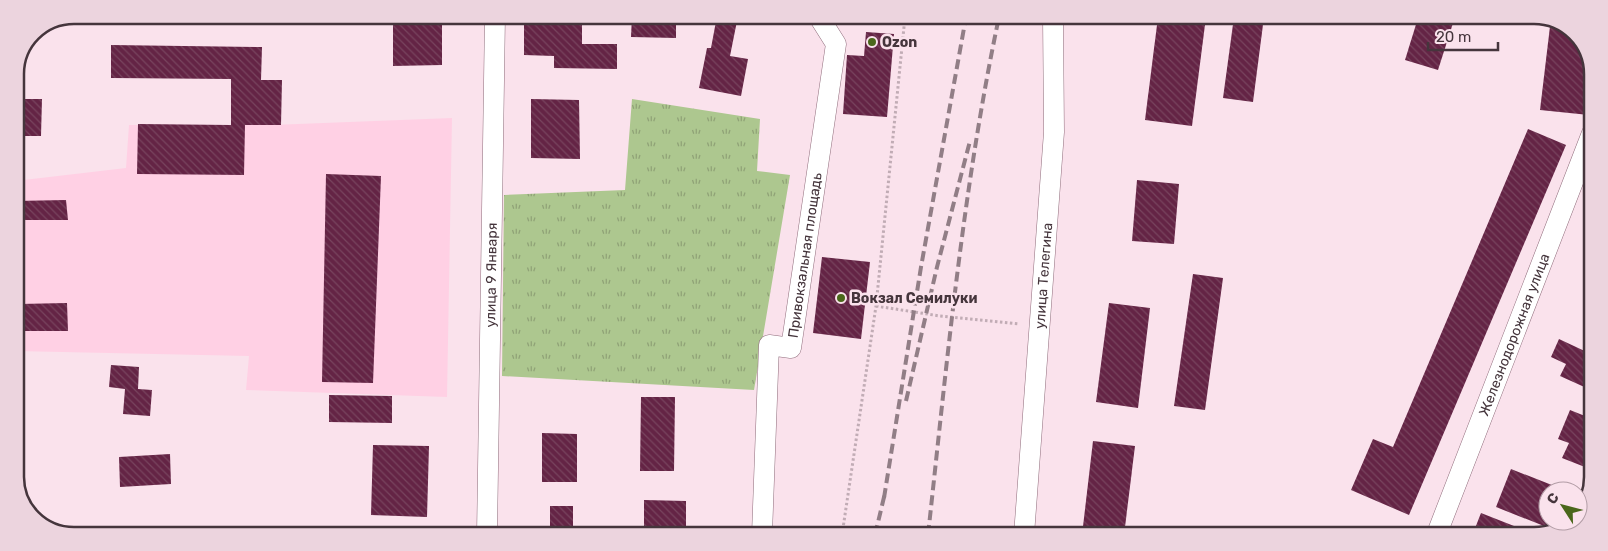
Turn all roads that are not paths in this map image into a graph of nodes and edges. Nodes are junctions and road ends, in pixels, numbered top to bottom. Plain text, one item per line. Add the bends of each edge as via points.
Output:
1 (495, 24) edge
2 (824, 24) edge
3 (1053, 24) edge
4 (1584, 154) edge
5 (487, 527) edge
6 (762, 527) edge
7 (1025, 527) edge
8 (1439, 527) edge

1 - 5 street, улица 9 Января
2 - 6 street, Привокзальная площадь via 836,44 791,348 769,346
3 - 7 street, улица Телегина via 1054,132
4 - 8 street, Железнодорожная улица

